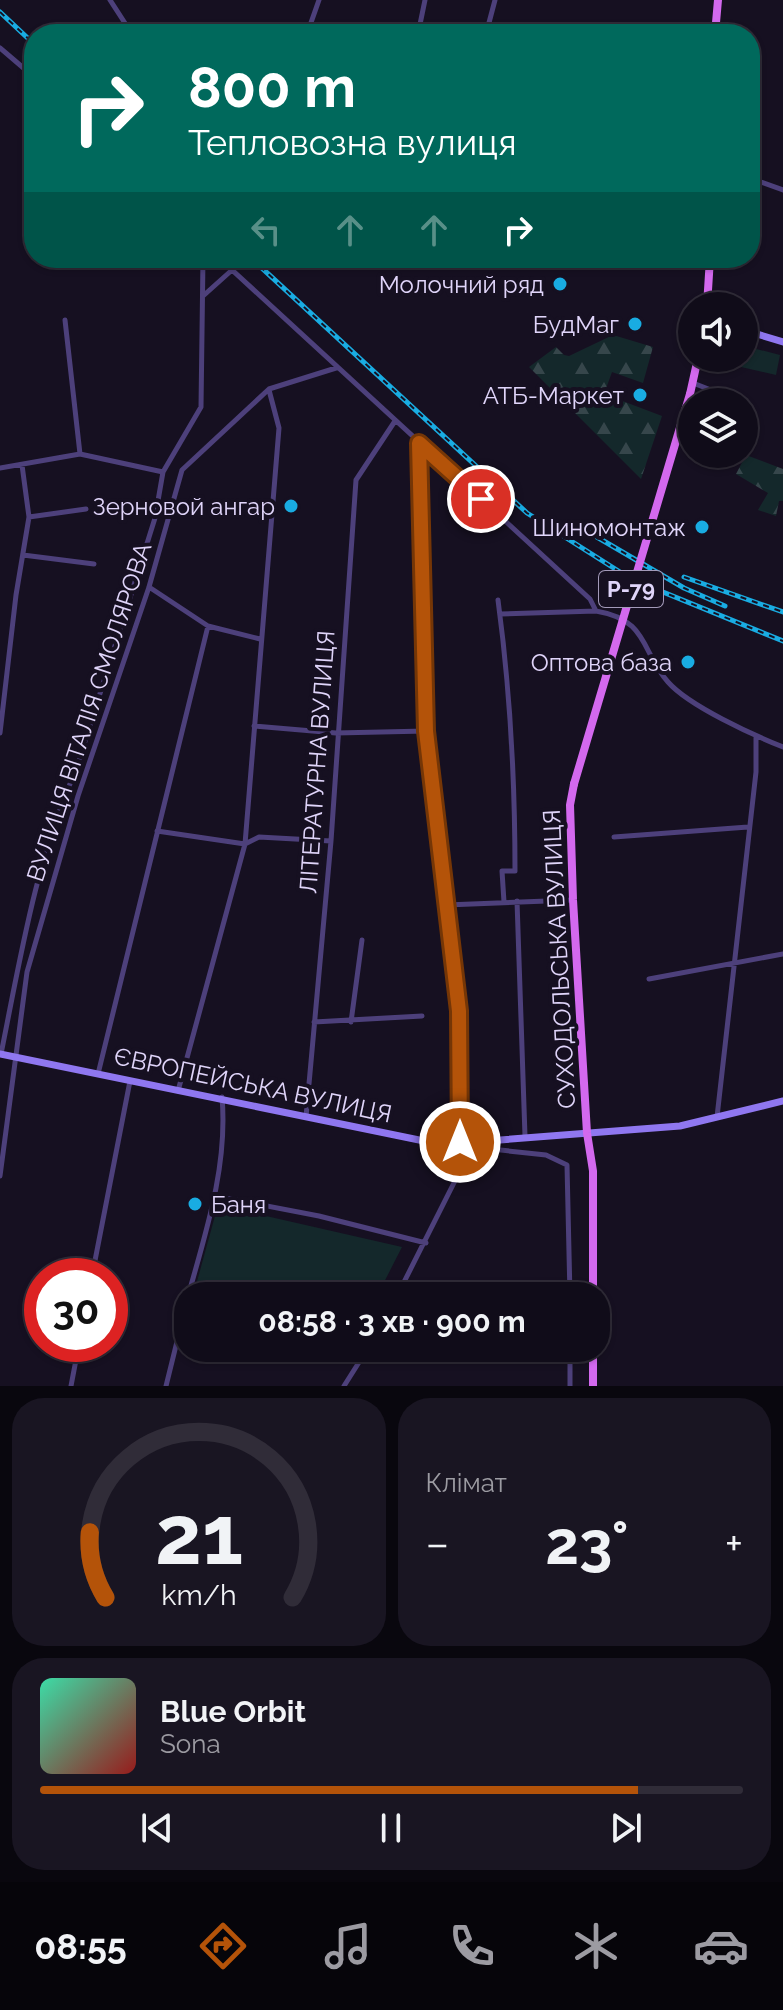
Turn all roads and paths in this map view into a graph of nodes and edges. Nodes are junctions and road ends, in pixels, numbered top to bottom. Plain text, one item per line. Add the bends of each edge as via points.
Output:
1 (110, 0) edge
2 (318, 0) edge
3 (425, 0) edge
4 (495, 0) edge
5 (718, 0) edge
6 (126, 24) edge
7 (310, 24) edge
8 (420, 24) edge
9 (489, 24) edge
10 (716, 24) edge
11 (0, 48) edge
12 (24, 68) edge
13 (760, 182) edge
14 (783, 190) edge
15 (203, 268) edge
16 (709, 268) edge
17 (232, 270) joint
18 (708, 292) edge
19 (202, 296) junction
20 (65, 320) dead end
21 (758, 334) edge
22 (783, 342) edge
23 (336, 368) junction
24 (695, 372) edge
25 (693, 383) junction
26 (706, 388) edge
27 (269, 389) junction
28 (396, 420) junction
29 (419, 443) junction
30 (80, 454) junction
31 (22, 465) junction
32 (0, 468) edge
33 (163, 472) junction
34 (86, 509) dead end
35 (29, 517) junction
36 (23, 555) junction
37 (94, 564) dead end
38 (149, 587) junction
39 (498, 600) dead end
40 (596, 611) junction
41 (500, 614) junction
42 (208, 626) junction
43 (260, 639) junction
44 (254, 726) junction
45 (426, 731) junction
46 (0, 733) edge
47 (336, 733) junction
48 (756, 737) junction
49 (783, 747) edge
50 (748, 827) junction
51 (157, 831) junction
52 (614, 837) dead end
53 (331, 841) junction
54 (245, 844) junction
55 (573, 900) junction
56 (517, 901) junction
57 (504, 902) junction
58 (446, 905) junction
59 (362, 940) dead end
60 (783, 954) edge
61 (735, 963) junction
62 (649, 979) dead end
63 (422, 1016) dead end
64 (314, 1022) junction
65 (351, 1022) junction
66 (1, 1054) edge
67 (15, 1057) junction
68 (98, 1074) junction
69 (130, 1081) junction
70 (178, 1091) junction
71 (222, 1097) junction
72 (783, 1101) edge
73 (306, 1118) junction
74 (717, 1119) junction
75 (587, 1133) junction
76 (525, 1136) junction
77 (460, 1142) junction
78 (473, 1144) junction
79 (0, 1176) edge
80 (215, 1196) junction
81 (426, 1243) junction
82 (96, 1258) edge
83 (192, 1282) edge
84 (405, 1282) edge
85 (570, 1282) edge
86 (593, 1282) edge
87 (174, 1355) edge
88 (76, 1362) edge
89 (359, 1362) edge
90 (570, 1362) edge
91 (593, 1362) edge
92 (71, 1386) edge
93 (166, 1386) edge
94 (344, 1386) edge
95 (570, 1386) edge
96 (593, 1386) edge

1 - 6 street
2 - 7 street
3 - 8 street
4 - 9 street
5 - 10 main road
11 - 12 street
13 - 14 street
15 - 19 street, ВУЛИЦЯ ВІТАЛІЯ СМОЛЯРОВА
16 - 18 main road
17 - 19 street
17 - 23 street
19 - 33 street, ВУЛИЦЯ ВІТАЛІЯ СМОЛЯРОВА via 201,407
20 - 30 street
21 - 22 street
23 - 27 street, ВУЛИЦЯ ВІТАЛІЯ СМОЛЯРОВА
23 - 28 street
24 - 25 main road, Р-79
25 - 26 street
25 - 55 main road, СУХОДОЛЬСЬКА ВУЛИЦЯ / Р-79, bridge via 574,784
27 - 38 street, ВУЛИЦЯ ВІТАЛІЯ СМОЛЯРОВА via 182,470
27 - 43 street via 279,428
28 - 29 street
28 - 47 street, ЛІТЕРАТУРНА ВУЛИЦЯ via 356,480
29 - 40 street via 590,599
29 - 45 street
30 - 31 street
30 - 33 street
31 - 32 street
31 - 35 street
33 - 66 street, ВУЛИЦЯ ВІТАЛІЯ СМОЛЯРОВА via 155,518 27,927
34 - 35 street
35 - 36 street
36 - 37 street
36 - 46 street
38 - 42 street
38 - 67 street, ВУЛИЦЯ ВІТАЛІЯ СМОЛЯРОВА via 78,796 27,972
39 - 41 street
40 - 41 street
40 - 48 street via 637,628 669,683
41 - 57 street via 515,855 515,871 502,871
42 - 43 street
42 - 51 street
43 - 44 street
44 - 47 street
44 - 54 street
45 - 47 street
45 - 58 street
47 - 53 street, ЛІТЕРАТУРНА ВУЛИЦЯ
48 - 49 street
48 - 50 street
50 - 52 street
50 - 61 street
51 - 54 street
51 - 68 street
53 - 54 street via 259,837
53 - 64 street, ЛІТЕРАТУРНА ВУЛИЦЯ
54 - 70 street
55 - 56 street
55 - 75 main road, СУХОДОЛЬСЬКА ВУЛИЦЯ / Р-79
56 - 57 street
56 - 76 street
57 - 58 street
58 - 77 street via 459,1011
59 - 65 street
60 - 61 street
61 - 62 street
61 - 74 street
63 - 65 street
64 - 65 street
64 - 73 street, ЛІТЕРАТУРНА ВУЛИЦЯ
66 - 67 street, ЄВРОПЕЙСЬКА ВУЛИЦЯ
67 - 68 street, ЄВРОПЕЙСЬКА ВУЛИЦЯ
67 - 79 street, ВУЛИЦЯ ВІТАЛІЯ СМОЛЯРОВА
68 - 69 street, ЄВРОПЕЙСЬКА ВУЛИЦЯ
69 - 70 street, ЄВРОПЕЙСЬКА ВУЛИЦЯ
69 - 82 street
70 - 71 street, ЄВРОПЕЙСЬКА ВУЛИЦЯ
71 - 73 street, ЄВРОПЕЙСЬКА ВУЛИЦЯ
71 - 80 street
72 - 74 street, ЄВРОПЕЙСЬКА ВУЛИЦЯ
73 - 77 street, ЄВРОПЕЙСЬКА ВУЛИЦЯ via 424,1141
74 - 75 street, ЄВРОПЕЙСЬКА ВУЛИЦЯ
75 - 76 street, ЄВРОПЕЙСЬКА ВУЛИЦЯ
75 - 86 main road, Р-79 via 593,1171
76 - 78 street, ЄВРОПЕЙСЬКА ВУЛИЦЯ
77 - 78 street, ЄВРОПЕЙСЬКА ВУЛИЦЯ
78 - 81 street
78 - 85 street via 546,1155 567,1165
80 - 81 street
80 - 83 street
81 - 84 street
87 - 93 street
88 - 92 street
89 - 94 street
90 - 95 street
91 - 96 main road

